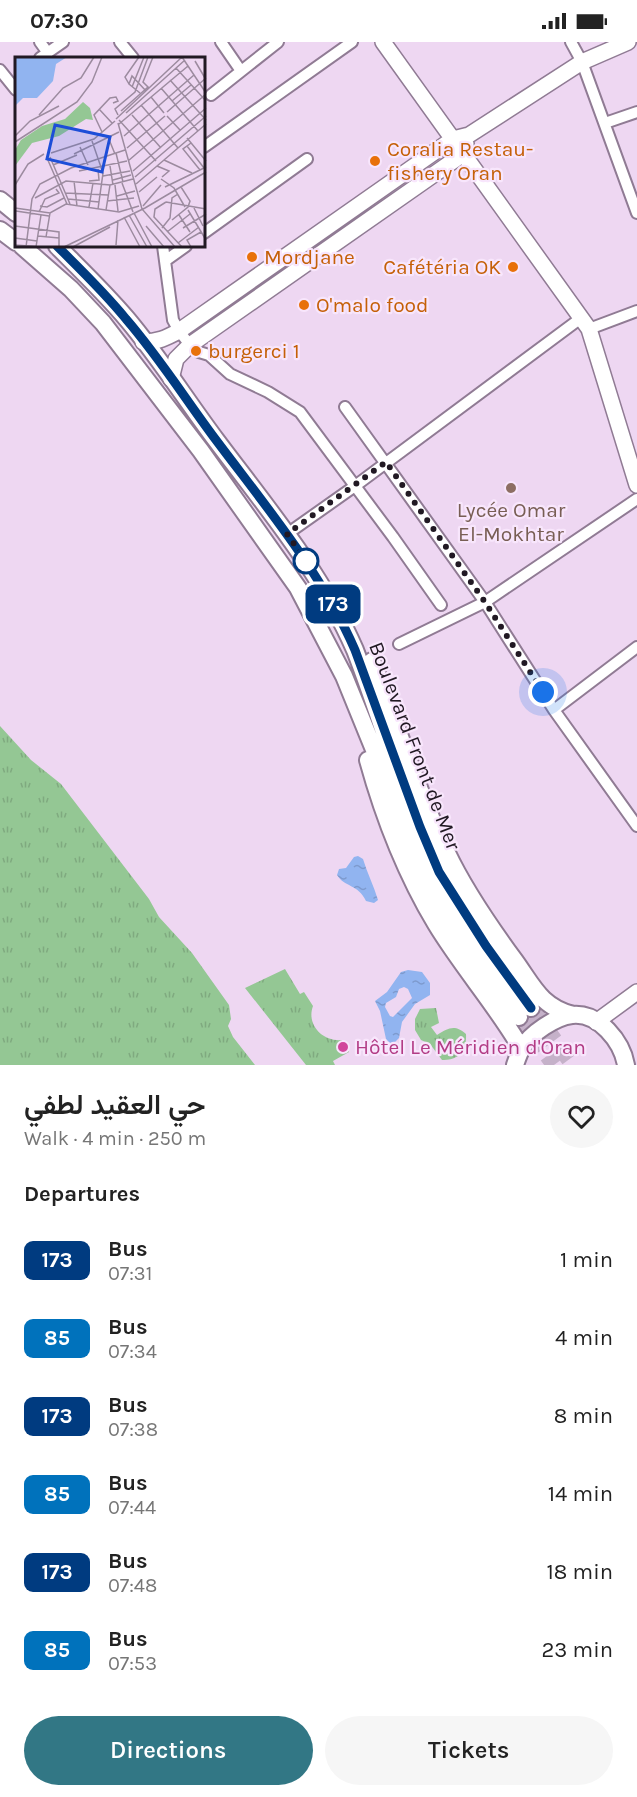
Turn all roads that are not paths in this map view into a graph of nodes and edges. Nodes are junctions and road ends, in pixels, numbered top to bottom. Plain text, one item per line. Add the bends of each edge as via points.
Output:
1 (40, 42) edge
2 (63, 42) edge
3 (120, 42) edge
4 (221, 42) edge
5 (278, 42) edge
6 (352, 42) edge
7 (383, 42) edge
8 (571, 42) edge
9 (628, 42) edge
10 (44, 56) edge
11 (132, 57) edge
12 (582, 62) junction
13 (0, 70) edge
14 (242, 71) junction
15 (14, 83) edge
16 (211, 95) dead end
17 (637, 112) edge
18 (605, 123) junction
19 (469, 135) junction
20 (453, 139) junction
21 (206, 146) edge
22 (464, 154) junction
23 (307, 159) dead end
24 (0, 200) edge
25 (15, 212) edge
26 (637, 213) edge
27 (0, 230) edge
28 (206, 232) edge
29 (15, 241) edge
30 (24, 248) edge
31 (59, 248) edge
32 (163, 248) edge
33 (183, 248) edge
34 (165, 261) junction
35 (637, 311) edge
36 (585, 324) junction
37 (179, 331) junction
38 (143, 342) junction
39 (190, 345) junction
40 (171, 379) junction
41 (345, 407) dead end
42 (386, 462) junction
43 (637, 485) edge
44 (355, 486) junction
45 (637, 499) edge
46 (287, 534) junction
47 (329, 597) junction
48 (485, 602) junction
49 (441, 605) dead end
50 (399, 644) dead end
51 (637, 647) edge
52 (344, 676) junction
53 (554, 710) junction
54 (637, 826) edge
55 (637, 992) edge
56 (573, 1015) junction
57 (596, 1022) junction
58 (521, 1048) junction
59 (637, 1061) edge
60 (515, 1065) edge
61 (626, 1065) edge
62 (633, 1065) edge

1 - 10 street
2 - 10 street
3 - 11 street
4 - 14 street
5 - 14 street
6 - 21 street
7 - 20 street
8 - 12 street
9 - 12 street
12 - 18 street
12 - 19 street
13 - 15 street
14 - 16 street
17 - 18 street
18 - 26 street
19 - 20 street
19 - 22 street
20 - 22 street
20 - 37 street
22 - 36 street
22 - 39 street
23 - 28 street
24 - 25 main road
27 - 29 main road
30 - 52 main road via 102,323 187,434 298,588
31 - 38 main road, Boulevard Front de Mer via 100,288
32 - 34 street
33 - 34 street
34 - 37 street via 173,320
35 - 36 street
36 - 42 street
36 - 43 street
37 - 38 street via 155,342
37 - 39 street
38 - 40 main road, Boulevard Front de Mer
39 - 40 street via 176,359
39 - 44 street via 209,355 230,374 300,412
40 - 46 main road, Boulevard Front de Mer
41 - 42 street
42 - 44 street
42 - 48 street
44 - 46 street
44 - 49 street
45 - 48 street
46 - 47 main road, Boulevard Front de Mer
47 - 52 main road, Boulevard Front de Mer via 355,650 439,872 525,1012 460,934 421,865
47 - 56 main road via 370,658 430,815 466,890 539,995 554,1009
48 - 50 street
48 - 53 street
51 - 53 street
52 - 58 main road via 378,795 415,886 456,955
53 - 54 street
55 - 57 street
56 - 57 main road
56 - 58 main road via 542,1028
57 - 61 main road via 617,1041
58 - 60 main road
59 - 62 street

